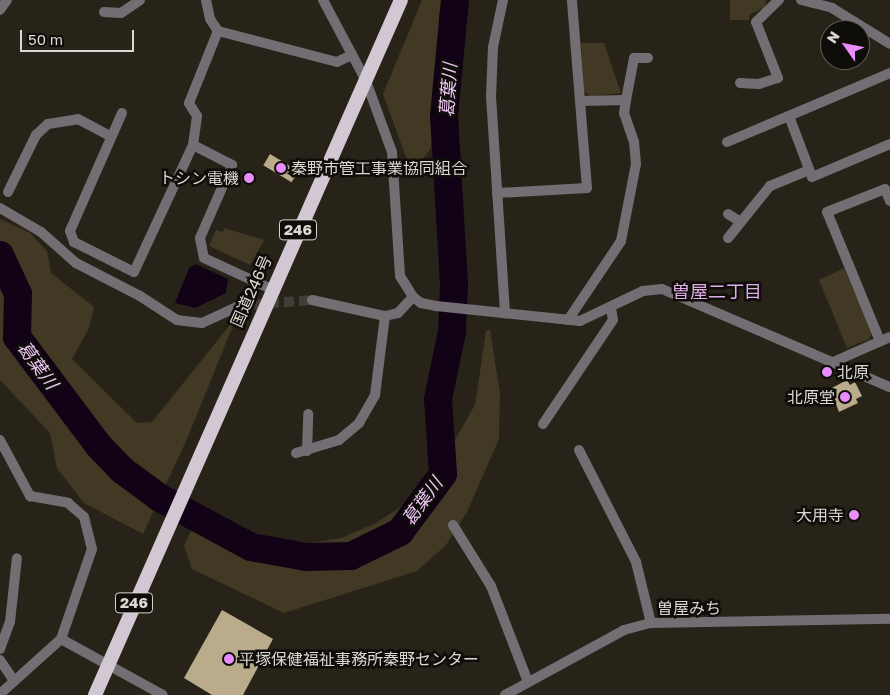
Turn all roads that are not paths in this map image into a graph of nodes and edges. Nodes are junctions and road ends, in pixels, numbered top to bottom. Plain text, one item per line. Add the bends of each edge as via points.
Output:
1 (7, 0) edge
2 (140, 0) edge
3 (206, 0) edge
4 (322, 0) edge
5 (401, 0) edge
6 (503, 0) edge
7 (572, 0) edge
8 (779, 0) edge
9 (801, 0) edge
10 (0, 10) edge
11 (104, 12) dead end
12 (218, 31) junction
13 (890, 44) edge
14 (352, 55) junction
15 (648, 58) dead end
16 (890, 73) edge
17 (366, 81) junction
18 (740, 83) dead end
19 (626, 100) junction
20 (580, 101) junction
21 (122, 113) dead end
22 (789, 116) junction
23 (110, 136) junction
24 (727, 142) dead end
25 (890, 144) edge
26 (193, 145) junction
27 (809, 170) junction
28 (8, 192) dead end
29 (497, 193) junction
30 (890, 201) edge
31 (0, 208) edge
32 (728, 214) dead end
33 (740, 222) junction
34 (728, 238) dead end
35 (105, 260) junction
36 (99, 273) junction
37 (271, 289) junction
38 (413, 297) junction
39 (312, 300) tunnel mouth
40 (239, 306) tunnel mouth
41 (610, 309) junction
42 (504, 314) junction
43 (385, 316) junction
44 (568, 320) junction
45 (885, 339) edge
46 (831, 363) junction
47 (890, 387) edge
48 (308, 414) dead end
49 (543, 424) dead end
50 (0, 440) edge
51 (579, 450) dead end
52 (307, 451) junction
53 (296, 453) dead end
54 (454, 525) dead end
55 (17, 558) dead end
56 (890, 619) edge
57 (651, 623) junction
58 (61, 639) junction
59 (0, 649) edge
60 (0, 660) edge
61 (107, 665) junction
62 (14, 681) junction
63 (528, 682) junction
64 (0, 694) edge
65 (95, 695) edge
66 (163, 695) edge
67 (505, 695) edge

1 - 10 street
2 - 11 street via 121,12
3 - 12 street via 210,20
4 - 14 street
5 - 17 highway, 国道246号 / 246
6 - 29 street via 492,46
7 - 20 street
8 - 18 street via 756,22 778,78 759,84
9 - 13 street via 832,8
12 - 14 street via 337,62
12 - 26 street via 189,103 197,116
14 - 17 street
15 - 19 street via 634,58
16 - 22 street
17 - 37 highway, 国道246号 / 246
17 - 38 street via 392,152 400,276
19 - 20 street
19 - 44 street via 624,113 636,164 621,240
20 - 29 street via 587,188
21 - 23 street
22 - 24 street
22 - 27 street
23 - 28 street via 78,119 48,124 36,135
23 - 35 street via 70,231 74,242
25 - 27 street via 812,177
26 - 35 street via 134,272
26 - 37 street via 232,165 200,238 204,258
27 - 33 street via 770,186
29 - 42 street
30 - 45 street via 885,189 827,212
31 - 36 street via 41,232 76,262
32 - 33 street
33 - 34 street
35 - 36 street
36 - 40 street via 164,313 191,324 216,319
37 - 61 highway, 国道246号 / 246
38 - 42 street via 421,303 436,306
38 - 43 street via 398,313
39 - 43 street
41 - 44 street via 580,321
41 - 46 street via 643,291 662,289
41 - 49 street via 613,320
42 - 44 street
43 - 52 street via 375,395 359,423 338,440
45 - 46 street
46 - 47 street
48 - 52 street
50 - 58 street via 24,490 40,499 68,504 84,518 90,530 92,549
51 - 57 street via 636,562
52 - 53 street
54 - 63 street via 491,586
55 - 59 street via 10,622
56 - 57 street, 曽屋みち
57 - 63 street, 曽屋みち via 624,630
58 - 61 street
58 - 62 street
60 - 62 street
61 - 65 highway, 246
61 - 66 street
62 - 64 street
63 - 67 street, 曽屋みち

